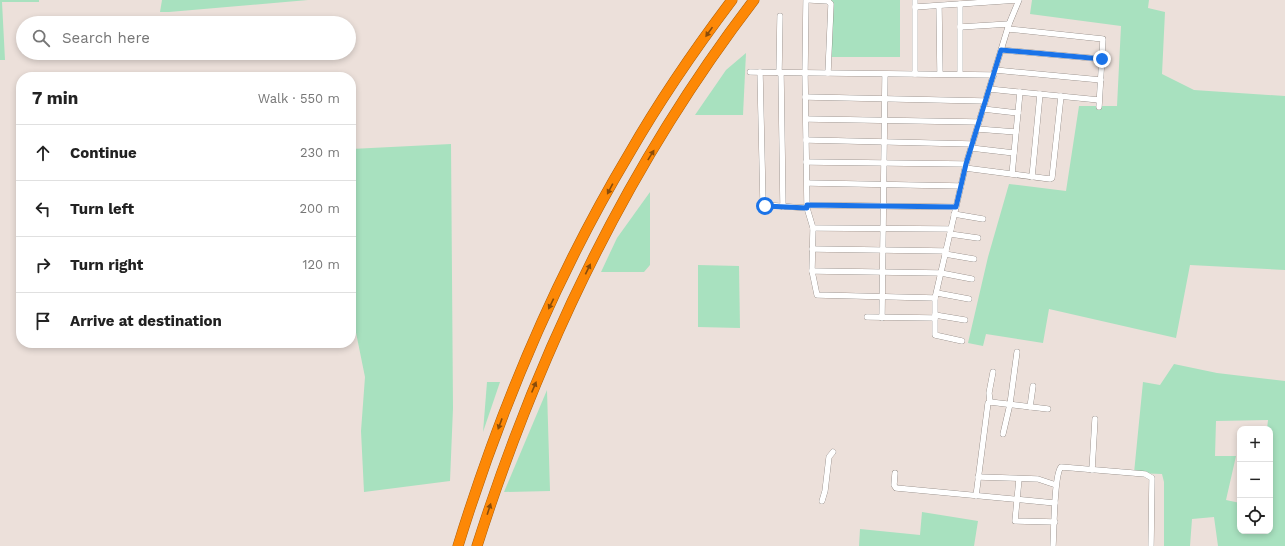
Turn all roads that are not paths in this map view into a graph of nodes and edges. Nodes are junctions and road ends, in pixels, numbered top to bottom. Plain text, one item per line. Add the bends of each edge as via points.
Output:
1 (732, 0) edge
2 (754, 0) edge
3 (806, 0) edge
4 (810, 0) edge
5 (915, 0) edge
6 (1019, 0) edge
7 (960, 4) junction
8 (939, 6) junction
9 (915, 8) junction
10 (780, 16) dead end
11 (1009, 26) junction
12 (960, 27) junction
13 (1001, 50) junction
14 (1102, 59) junction
15 (750, 72) dead end
16 (760, 72) junction
17 (994, 72) junction
18 (780, 73) junction
19 (805, 73) junction
20 (828, 73) junction
21 (885, 74) junction
22 (914, 74) junction
23 (940, 74) junction
24 (960, 74) junction
25 (1101, 80) junction
26 (989, 89) junction
27 (1020, 92) junction
28 (1040, 94) junction
29 (1061, 96) junction
30 (805, 97) junction
31 (885, 98) junction
32 (1100, 100) junction
33 (985, 101) junction
34 (1099, 107) dead end
35 (983, 109) junction
36 (1018, 113) junction
37 (806, 119) junction
38 (884, 120) junction
39 (979, 122) junction
40 (977, 129) junction
41 (1016, 132) junction
42 (806, 140) junction
43 (884, 142) junction
44 (971, 146) junction
45 (1014, 153) junction
46 (806, 162) junction
47 (884, 163) junction
48 (965, 166) junction
49 (1012, 174) junction
50 (1032, 177) junction
51 (807, 183) junction
52 (884, 185) junction
53 (961, 186) junction
54 (883, 206) junction
55 (783, 207) junction
56 (807, 207) junction
57 (956, 207) junction
58 (954, 214) junction
59 (983, 219) dead end
60 (813, 228) junction
61 (883, 228) junction
62 (950, 232) junction
63 (978, 238) dead end
64 (812, 249) junction
65 (883, 250) junction
66 (946, 252) junction
67 (974, 259) dead end
68 (812, 271) junction
69 (883, 272) junction
70 (941, 273) junction
71 (972, 279) dead end
72 (936, 296) junction
73 (882, 297) junction
74 (969, 299) dead end
75 (935, 316) junction
76 (867, 317) dead end
77 (882, 318) junction
78 (965, 320) dead end
79 (962, 341) dead end
80 (1017, 352) dead end
81 (993, 372) dead end
82 (1033, 386) dead end
83 (990, 402) junction
84 (1010, 404) junction
85 (1030, 407) junction
86 (1048, 409) dead end
87 (1095, 419) dead end
88 (1003, 434) dead end
89 (833, 452) dead end
90 (1092, 470) junction
91 (895, 474) dead end
92 (978, 477) junction
93 (1019, 479) junction
94 (1056, 485) junction
95 (976, 496) junction
96 (822, 500) dead end
97 (1017, 500) junction
98 (1055, 503) junction
99 (1055, 522) junction
100 (458, 546) edge
101 (477, 546) edge
102 (1053, 546) edge
103 (1151, 546) edge

1 -> 100 highway via 673,83 628,154 582,240 537,333 505,409
101 -> 2 highway via 521,419 552,344 598,247 689,93 733,26
3 - 19 street
4 - 20 street via 828,1 831,4
5 - 9 street
6 - 7 street
6 - 11 street
7 - 8 street
7 - 12 street
8 - 9 street
8 - 23 street
9 - 22 street
10 - 18 street
11 - 12 street
11 - 13 street
11 - 14 street via 1102,38
12 - 24 street
13 - 14 street
13 - 17 street
14 - 25 street
15 - 16 street
16 - 18 street
16 - 55 street via 763,203 765,206
17 - 24 street
17 - 25 street
17 - 26 street
18 - 19 street
18 - 55 street
19 - 20 street
19 - 30 street
20 - 21 street
21 - 22 street
21 - 31 street
22 - 23 street
23 - 24 street
25 - 32 street
26 - 27 street
26 - 33 street
27 - 28 street
27 - 36 street
28 - 29 street
28 - 50 street
29 - 32 street
29 - 50 street via 1053,176 1050,179
30 - 31 street
30 - 37 street
31 - 33 street
31 - 38 street
32 - 34 street
33 - 35 street
35 - 36 street
35 - 39 street
36 - 41 street
37 - 38 street
37 - 42 street
38 - 39 street
38 - 43 street
39 - 40 street
40 - 41 street
40 - 44 street
41 - 45 street
42 - 43 street
42 - 46 street
43 - 44 street
43 - 47 street
44 - 45 street
44 - 48 street
45 - 49 street
46 - 47 street
46 - 51 street
47 - 48 street
47 - 52 street
48 - 49 street
48 - 53 street
49 - 50 street
51 - 52 street
51 - 56 street
52 - 53 street
52 - 54 street
53 - 57 street
54 - 56 street
54 - 57 street
54 - 61 street
55 - 56 street
56 - 60 street
57 - 58 street
58 - 59 street
58 - 62 street
60 - 61 street
60 - 64 street
61 - 62 street
61 - 65 street
62 - 63 street
62 - 66 street
64 - 65 street
64 - 68 street
65 - 66 street
65 - 69 street
66 - 67 street
66 - 70 street
68 - 69 street
68 - 73 street via 816,295
69 - 70 street
69 - 73 street
70 - 71 street
70 - 72 street
72 - 73 street
72 - 74 street
72 - 75 street
73 - 77 street
75 - 77 street
75 - 78 street
75 - 79 street via 936,336
76 - 77 street
80 - 84 street
81 - 83 street
82 - 85 street
83 - 84 street
83 - 92 street
84 - 85 street
84 - 88 street
85 - 86 street
87 - 90 street
89 - 96 street via 829,457
90 - 94 street via 1062,467 1058,470
90 - 103 street via 1145,474 1152,478
91 - 95 street via 896,488
92 - 93 street
92 - 95 street
93 - 94 street via 1038,479
93 - 97 street
94 - 98 street
95 - 97 street
97 - 98 street
97 - 99 street via 1015,521
98 - 99 street
99 - 102 street

